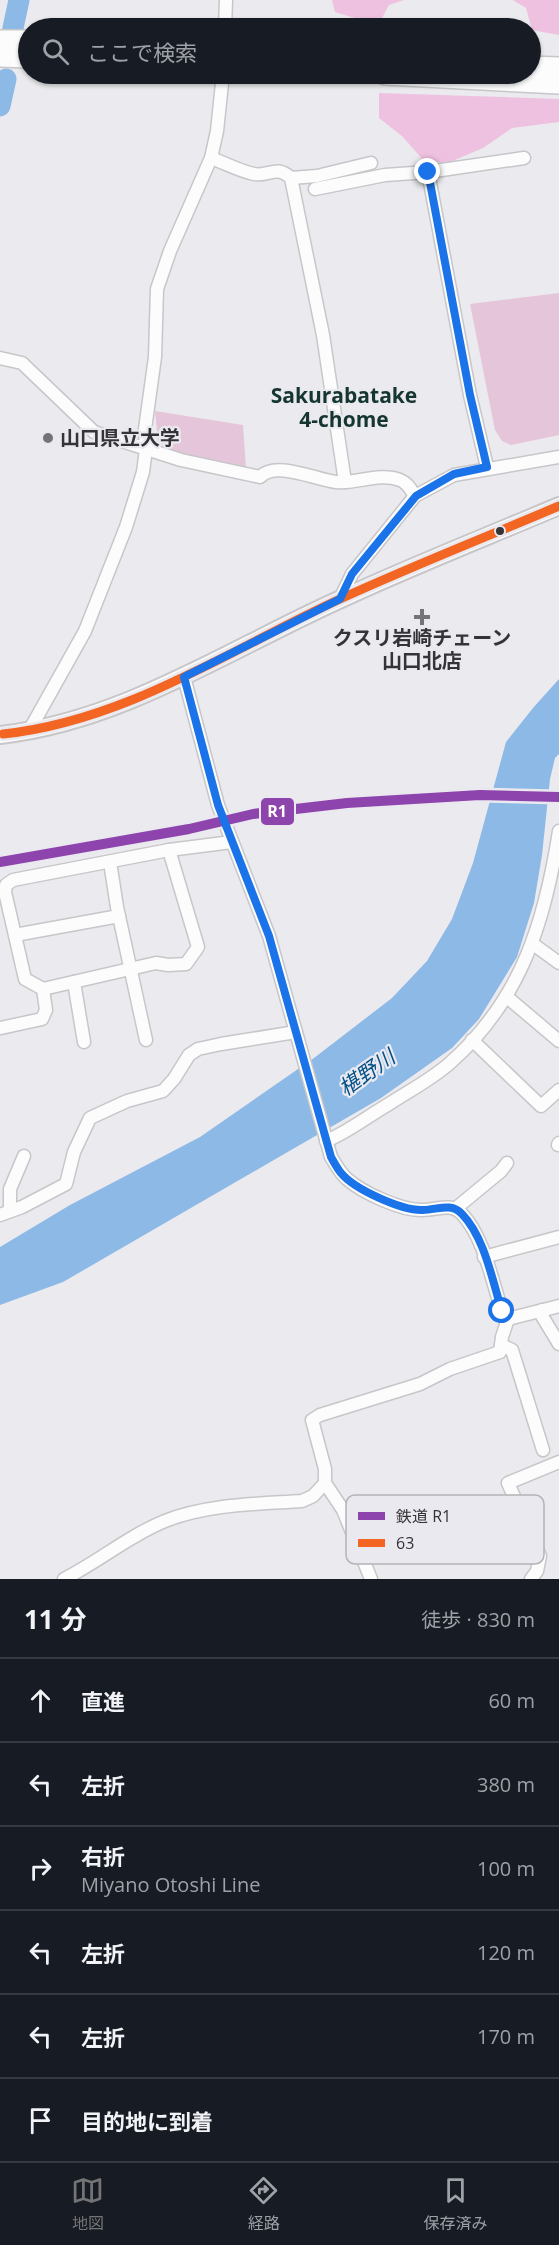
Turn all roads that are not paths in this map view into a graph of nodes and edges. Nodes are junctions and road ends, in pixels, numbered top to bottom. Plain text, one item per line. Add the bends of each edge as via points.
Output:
1 (226, 0) edge
2 (225, 18) edge
3 (0, 40) edge
4 (18, 41) edge
5 (0, 56) edge
6 (18, 57) edge
7 (541, 67) edge
8 (559, 68) edge
9 (541, 82) edge
10 (559, 83) edge
11 (222, 84) edge
12 (211, 158) junction
13 (524, 158) dead end
14 (371, 163) dead end
15 (428, 172) junction
16 (291, 178) junction
17 (315, 189) dead end
18 (0, 358) edge
19 (146, 449) junction
20 (559, 457) edge
21 (487, 467) junction
22 (345, 482) junction
23 (416, 496) junction
24 (559, 506) edge
25 (340, 599) junction
26 (184, 677) junction
27 (29, 732) junction
28 (0, 735) edge
29 (559, 831) edge
30 (232, 842) junction
31 (169, 850) junction
32 (110, 862) junction
33 (119, 916) junction
34 (15, 935) junction
35 (533, 944) junction
36 (559, 963) edge
37 (130, 969) junction
38 (74, 982) junction
39 (43, 989) junction
40 (507, 997) junction
41 (1, 1028) edge
42 (296, 1032) junction
43 (146, 1040) dead end
44 (472, 1040) junction
45 (559, 1041) edge
46 (84, 1042) dead end
47 (559, 1090) edge
48 (325, 1140) junction
49 (24, 1156) dead end
50 (507, 1163) dead end
51 (455, 1209) junction
52 (5, 1213) edge
53 (559, 1237) edge
54 (484, 1257) junction
55 (559, 1306) edge
56 (542, 1310) junction
57 (508, 1319) junction
58 (559, 1344) edge
59 (501, 1345) junction
60 (543, 1450) dead end
61 (559, 1462) edge
62 (325, 1483) junction
63 (513, 1495) edge
64 (346, 1517) edge
65 (365, 1564) edge
66 (538, 1564) edge
67 (64, 1579) edge
68 (371, 1579) edge
69 (531, 1579) edge

1 - 2 street
3 - 4 highway
5 - 6 highway
7 - 8 highway
9 - 10 highway
11 - 12 street
12 - 16 street via 255,174 284,172
12 - 19 street via 156,289 155,357
13 - 15 street
14 - 16 street
15 - 17 street via 385,175
15 - 21 street
16 - 22 street via 323,335
18 - 19 street via 22,363 94,432
19 - 22 street via 248,476 287,470
19 - 27 street via 126,526 85,631
20 - 21 street
21 - 23 street via 454,474
22 - 23 street via 376,477 399,479
23 - 25 street via 352,574
24 - 25 main road
25 - 26 main road
26 - 27 main road via 99,712
26 - 30 street via 218,805
27 - 28 main road
29 - 35 street via 553,872
30 - 31 street
30 - 42 street via 269,936
31 - 32 street
31 - 37 street via 198,947 186,964 156,963
32 - 33 street
32 - 34 street via 13,880 6,885 4,892
33 - 34 street
33 - 37 street
34 - 39 street via 25,979
35 - 36 street
35 - 40 street
37 - 38 street
37 - 43 street
38 - 39 street
38 - 46 street
39 - 41 street via 46,1010 42,1019
40 - 44 street
40 - 45 street
42 - 48 street
42 - 52 street via 221,1044 189,1054 163,1090 90,1118 74,1152 66,1184
44 - 47 street via 541,1106
44 - 48 street via 450,1064
48 - 51 street via 340,1172 362,1190 415,1210
49 - 52 street
50 - 51 street
51 - 54 street via 478,1237
53 - 54 street
54 - 57 street
55 - 56 street
56 - 57 street
56 - 58 street
57 - 59 street
59 - 60 street via 512,1350
59 - 62 street via 500,1352 494,1355 312,1420
61 - 63 street via 508,1483
62 - 64 street
62 - 67 street via 302,1501 226,1507 164,1521
65 - 68 street
66 - 69 street

